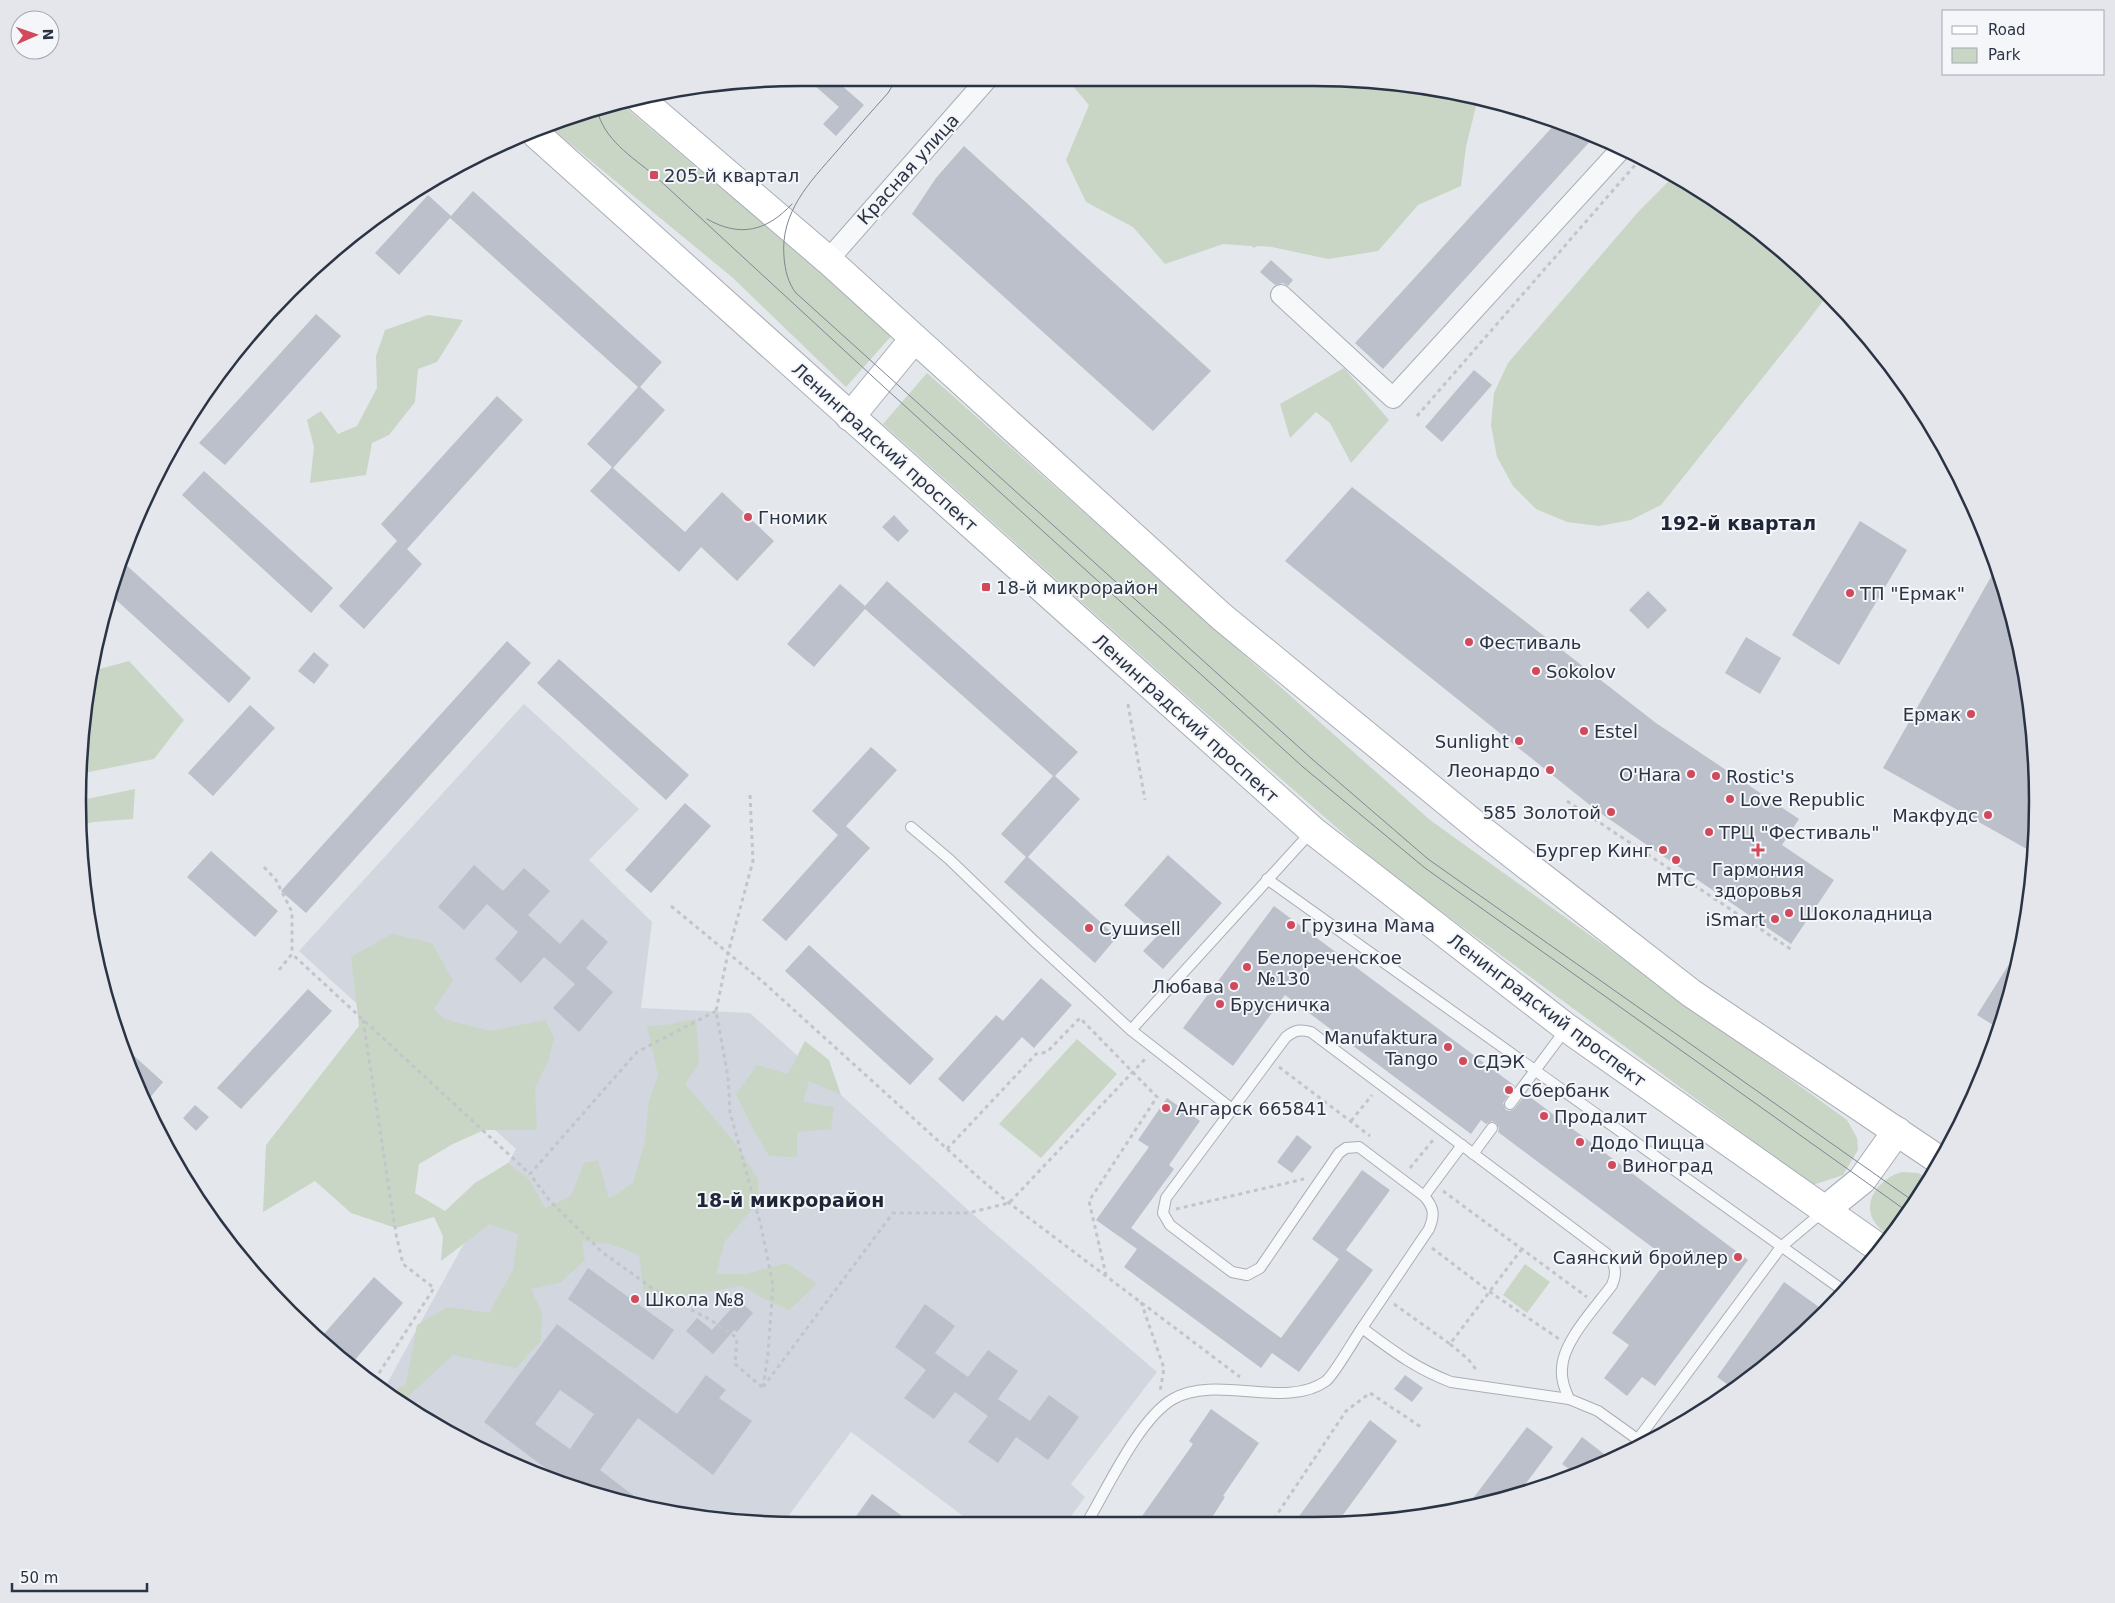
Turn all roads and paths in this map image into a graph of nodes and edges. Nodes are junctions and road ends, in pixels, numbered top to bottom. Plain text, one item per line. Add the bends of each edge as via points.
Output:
1 (981, 86) edge
2 (646, 104) edge
3 (540, 140) edge
4 (1616, 154) edge
5 (1636, 163) edge
6 (828, 260) junction
7 (1281, 295) dead end
8 (914, 339) junction
9 (1417, 416) dead end
10 (850, 417) junction
11 (1128, 704) dead end
12 (750, 795) dead end
13 (1145, 800) dead end
14 (1567, 801) dead end
15 (911, 828) dead end
16 (1312, 830) junction
17 (264, 867) dead end
18 (1268, 879) junction
19 (671, 906) dead end
20 (1792, 950) dead end
21 (728, 953) junction
22 (292, 954) junction
23 (279, 970) dead end
24 (716, 1012) junction
25 (363, 1020) junction
26 (1567, 1028) junction
27 (1131, 1030) junction
28 (1154, 1050) junction
29 (1133, 1072) junction
30 (1534, 1072) junction
31 (1380, 1084) junction
32 (1510, 1104) dead end
33 (1232, 1109) junction
34 (1351, 1121) dead end
35 (1492, 1128) dead end
36 (1442, 1130) junction
37 (1897, 1131) junction
38 (1462, 1145) junction
39 (947, 1150) junction
40 (1473, 1154) junction
41 (1934, 1157) edge
42 (530, 1174) junction
43 (1324, 1175) junction
44 (1401, 1179) junction
45 (1424, 1196) junction
46 (1009, 1203) junction
47 (1825, 1210) junction
48 (1163, 1213) junction
49 (1422, 1240) junction
50 (1874, 1245) edge
51 (1781, 1247) junction
52 (1521, 1250) dead end
53 (1106, 1276) junction
54 (1838, 1287) edge
55 (1490, 1292) junction
56 (1384, 1296) junction
57 (1141, 1302) junction
58 (1362, 1328) junction
59 (1450, 1344) junction
60 (1568, 1345) junction
61 (377, 1377) edge
62 (763, 1387) junction
63 (1490, 1388) junction
64 (1260, 1392) junction
65 (1569, 1399) junction
66 (1156, 1411) junction
67 (1421, 1427) dead end
68 (1641, 1437) edge
69 (1638, 1439) edge
70 (1090, 1517) edge
71 (1275, 1517) edge

1 - 6 street, Красная улица
2 - 6 main road
3 - 10 main road, Ленинградский проспект
4 - 7 street via 1393,398
5 - 9 path
6 - 8 main road
8 - 10 main road
8 - 37 main road via 1222,617 1484,832 1691,993
10 - 16 main road, Ленинградский проспект
11 - 13 path
12 - 21 path via 753,861
14 - 20 path
15 - 27 lane via 949,858
16 - 18 lane
16 - 26 main road, Ленинградский проспект
17 - 22 path via 276,880 292,912
18 - 27 lane
18 - 30 lane
19 - 21 path
21 - 24 path
21 - 39 path
22 - 23 path
22 - 25 path
24 - 42 path via 637,1052
24 - 62 path via 728,1077 730,1112 761,1226 773,1286
25 - 42 path
25 - 61 path via 403,1264 434,1288
26 - 30 lane
26 - 47 main road, Ленинградский проспект
27 - 28 lane
28 - 29 path
28 - 33 lane
29 - 39 path via 1080,1018 1047,1052 1036,1054
29 - 46 path
29 - 53 path via 1157,1096 1089,1201
30 - 32 lane
30 - 51 lane
31 - 33 lane via 1310,1032 1295,1030 1286,1037
31 - 34 path
31 - 36 lane
33 - 48 lane via 1166,1198
35 - 40 lane
36 - 38 lane
36 - 44 path
37 - 41 main road
37 - 47 main road via 1862,1180
38 - 40 lane
38 - 45 lane
39 - 46 path
40 - 60 lane via 1613,1261 1616,1277 1612,1285
42 - 62 path via 549,1200 602,1252 659,1293 737,1338 735,1364
43 - 44 lane via 1338,1153 1353,1146 1359,1147
43 - 48 path
43 - 48 lane via 1260,1268 1247,1275 1232,1272 1170,1225
44 - 45 lane
45 - 49 lane via 1434,1211 1433,1220
46 - 53 path
46 - 62 path via 968,1213 894,1213
47 - 50 main road, Ленинградский проспект
47 - 51 lane
49 - 55 path
49 - 56 lane
51 - 54 lane
51 - 68 lane
52 - 55 path
53 - 57 path
55 - 59 path
55 - 60 path
56 - 58 lane
56 - 59 path
57 - 64 path
57 - 66 path via 1164,1368
58 - 63 lane via 1423,1370 1452,1382
58 - 64 lane via 1327,1380 1294,1392
59 - 63 path via 1468,1360
60 - 65 lane via 1562,1382
63 - 65 lane
64 - 66 lane via 1195,1391 1174,1398
65 - 69 lane via 1598,1411
66 - 70 lane
67 - 71 path via 1370,1394 1346,1411

